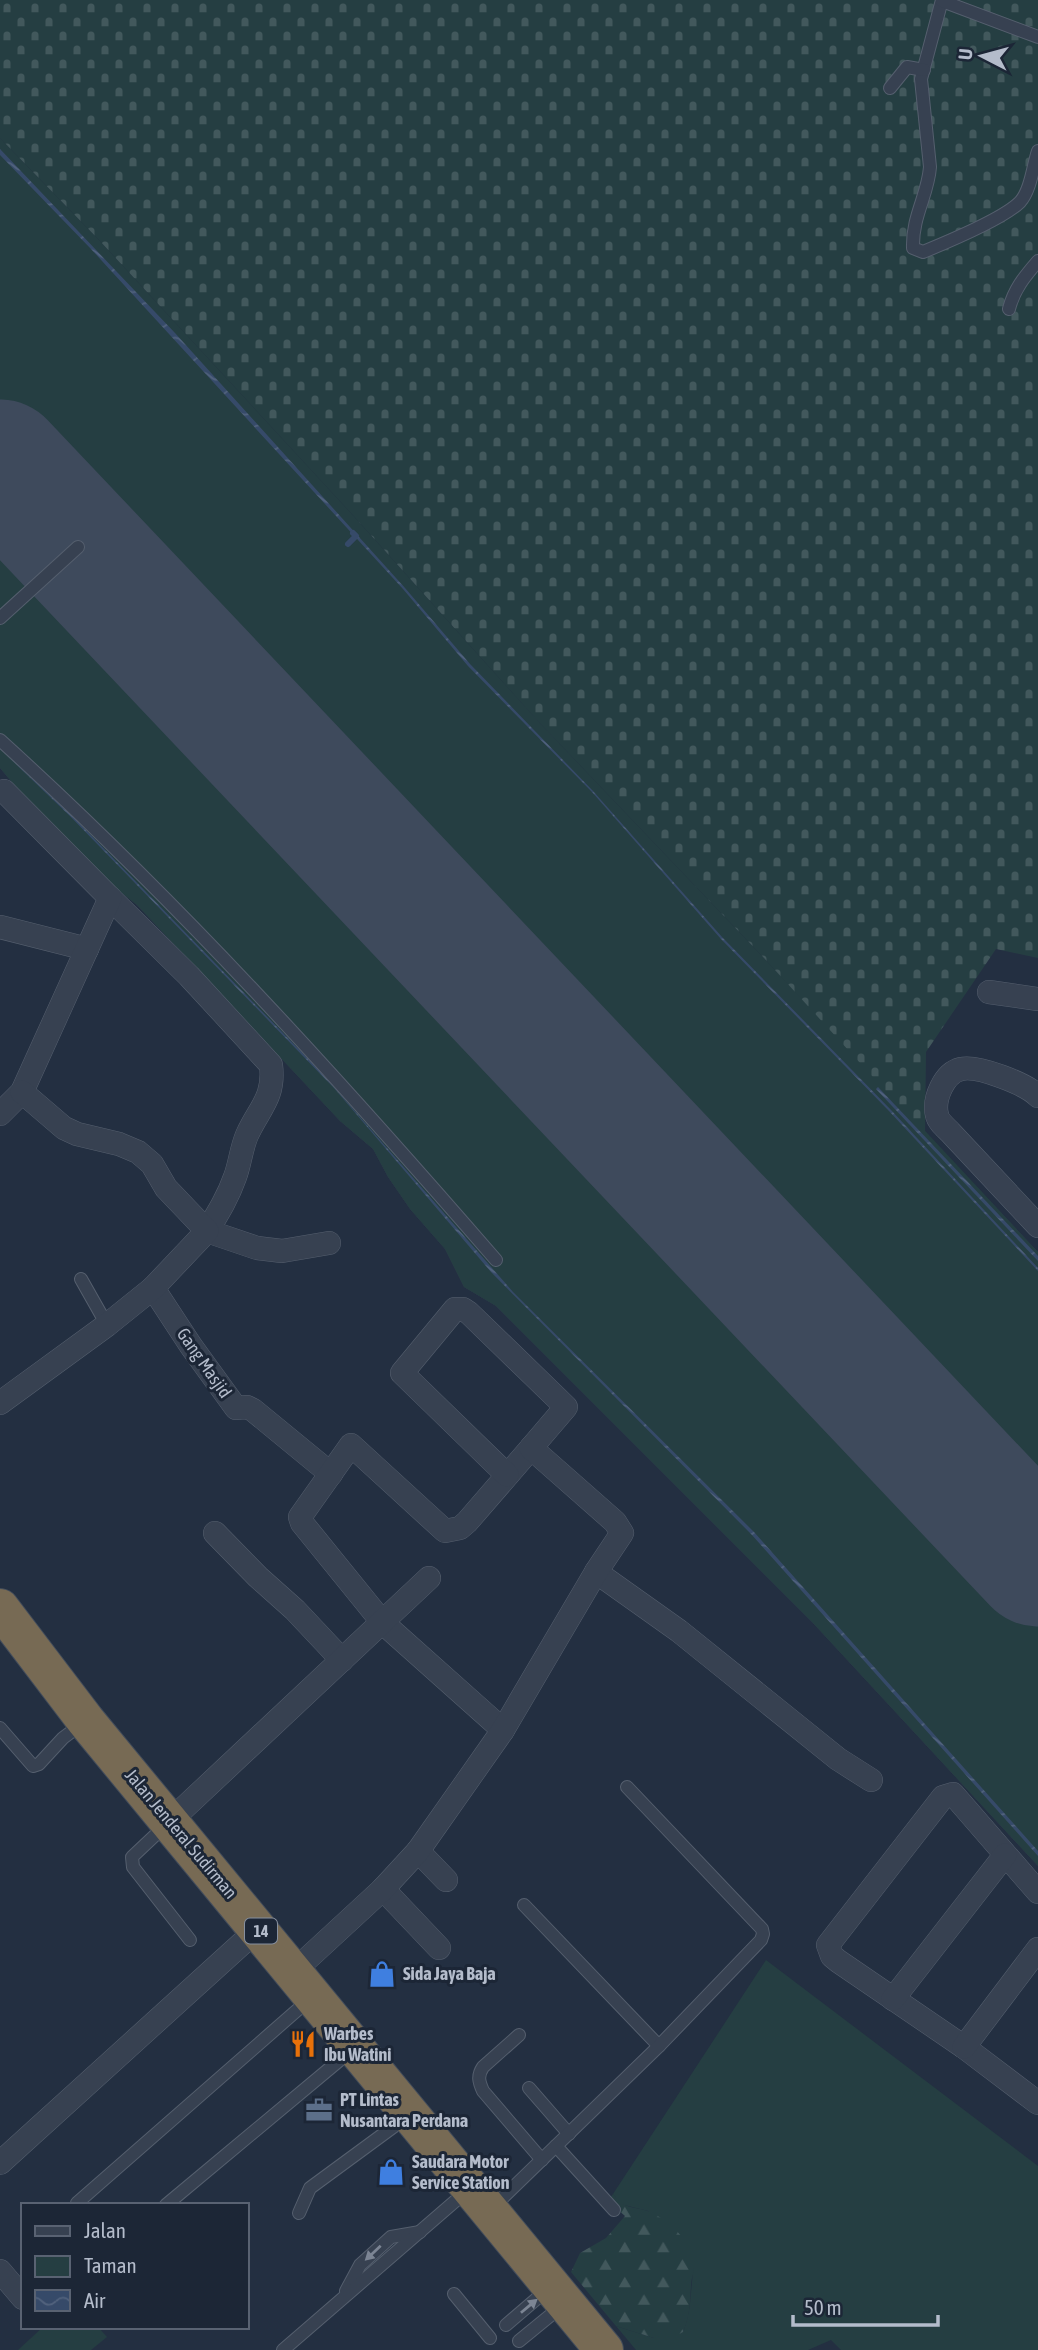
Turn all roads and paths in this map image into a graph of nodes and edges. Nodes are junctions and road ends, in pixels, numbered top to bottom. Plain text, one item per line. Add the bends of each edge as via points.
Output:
1 (942, 0) edge
2 (1038, 37) edge
3 (923, 70) junction
4 (890, 88) dead end
5 (1038, 151) edge
6 (1038, 261) edge
7 (1009, 309) dead end
8 (78, 547) dead end
9 (0, 618) edge
10 (0, 740) edge
11 (4, 791) dead end
12 (110, 898) junction
13 (0, 927) edge
14 (87, 949) junction
15 (989, 992) dead end
16 (1038, 999) edge
17 (22, 1092) junction
18 (1037, 1093) edge
19 (0, 1114) edge
20 (1038, 1226) edge
21 (207, 1231) junction
22 (329, 1243) dead end
23 (496, 1260) dead end
24 (81, 1279) dead end
25 (153, 1288) junction
26 (107, 1325) junction
27 (0, 1403) edge
28 (531, 1448) junction
29 (331, 1474) junction
30 (508, 1475) junction
31 (215, 1534) dead end
32 (596, 1572) junction
33 (429, 1578) dead end
34 (4, 1623) edge
35 (383, 1623) junction
36 (342, 1660) junction
37 (86, 1721) junction
38 (0, 1728) edge
39 (503, 1730) junction
40 (871, 1780) dead end
41 (627, 1787) dead end
42 (170, 1821) junction
43 (418, 1851) junction
44 (1005, 1855) junction
45 (446, 1880) dead end
46 (383, 1889) junction
47 (1038, 1892) edge
48 (524, 1905) dead end
49 (259, 1928) junction
50 (190, 1940) dead end
51 (439, 1948) dead end
52 (1038, 1949) edge
53 (304, 1983) junction
54 (893, 1999) junction
55 (519, 2035) dead end
56 (356, 2046) junction
57 (659, 2046) junction
58 (964, 2047) junction
59 (528, 2088) dead end
60 (1035, 2096) edge
61 (411, 2114) junction
62 (569, 2134) junction
63 (556, 2146) junction
64 (542, 2160) junction
65 (0, 2163) edge
66 (481, 2199) junction
67 (77, 2203) edge
68 (168, 2203) edge
69 (614, 2210) dead end
70 (299, 2213) dead end
71 (0, 2271) edge
72 (454, 2294) dead end
73 (21, 2296) edge
74 (564, 2300) junction
75 (506, 2325) dead end
76 (519, 2341) dead end
77 (283, 2350) edge
78 (483, 2350) edge
79 (582, 2350) edge
80 (604, 2350) edge

1 - 2 lane
1 - 3 lane
3 - 4 lane via 907,67
3 - 5 lane via 930,167 915,218 913,248 917,251 937,246 1019,202
6 - 7 lane via 1020,281
8 - 9 lane
10 - 23 lane via 64,798 309,1049
11 - 12 street
12 - 14 street
12 - 21 street via 271,1065 266,1105 247,1135 224,1204
13 - 14 street
14 - 17 street
15 - 16 street
17 - 19 street
17 - 21 street via 77,1135 138,1152
18 - 20 street via 984,1072 958,1069 941,1088 937,1118
21 - 22 street via 257,1248 282,1251
21 - 25 street
24 - 26 lane
25 - 26 street
25 - 29 street, Gang Masjid via 236,1408 253,1410
26 - 27 street
28 - 30 street
28 - 30 street via 566,1407 469,1313 455,1309 402,1373
28 - 32 street via 620,1528 619,1539
29 - 30 street via 351,1446 445,1531 467,1522
29 - 35 street via 300,1519
31 - 36 street
32 - 39 street
32 - 40 street via 680,1631 838,1759
33 - 35 street
34 - 37 highway, Jalan Jenderal Sudirman / 14
35 - 36 street
35 - 39 street
36 - 42 street
37 - 38 lane via 33,1766
37 - 42 highway, Jalan Jenderal Sudirman / 14
39 - 43 street
41 - 57 lane via 763,1934
42 - 49 highway, Jalan Jenderal Sudirman / 14
42 - 50 lane via 132,1857 133,1867
43 - 45 street
43 - 46 street
44 - 47 street
44 - 54 street
44 - 54 street via 959,1799 953,1794 943,1797 828,1945 832,1956
46 - 51 street
46 - 53 street
48 - 57 lane
49 - 53 highway, Jalan Jenderal Sudirman / 14
49 - 65 street
52 - 58 street
53 - 56 highway, Jalan Jenderal Sudirman / 14
53 - 67 lane
54 - 58 street
55 - 64 lane via 479,2073 478,2081
56 - 61 highway, Jalan Jenderal Sudirman / 14
56 - 68 lane
57 - 62 lane
58 - 60 street
59 - 62 lane
61 - 66 highway, Jalan Jenderal Sudirman / 14
61 - 70 lane via 310,2188
62 - 63 lane
63 - 64 lane
63 - 69 lane
64 - 66 lane
66 - 74 highway, Jalan Jenderal Sudirman / 14
66 - 77 lane via 421,2231
71 - 73 street
72 - 78 lane via 492,2336
75 -> 74 lane
74 - 76 lane
74 - 79 highway
74 - 80 highway, Jalan Jenderal Sudirman / 14

